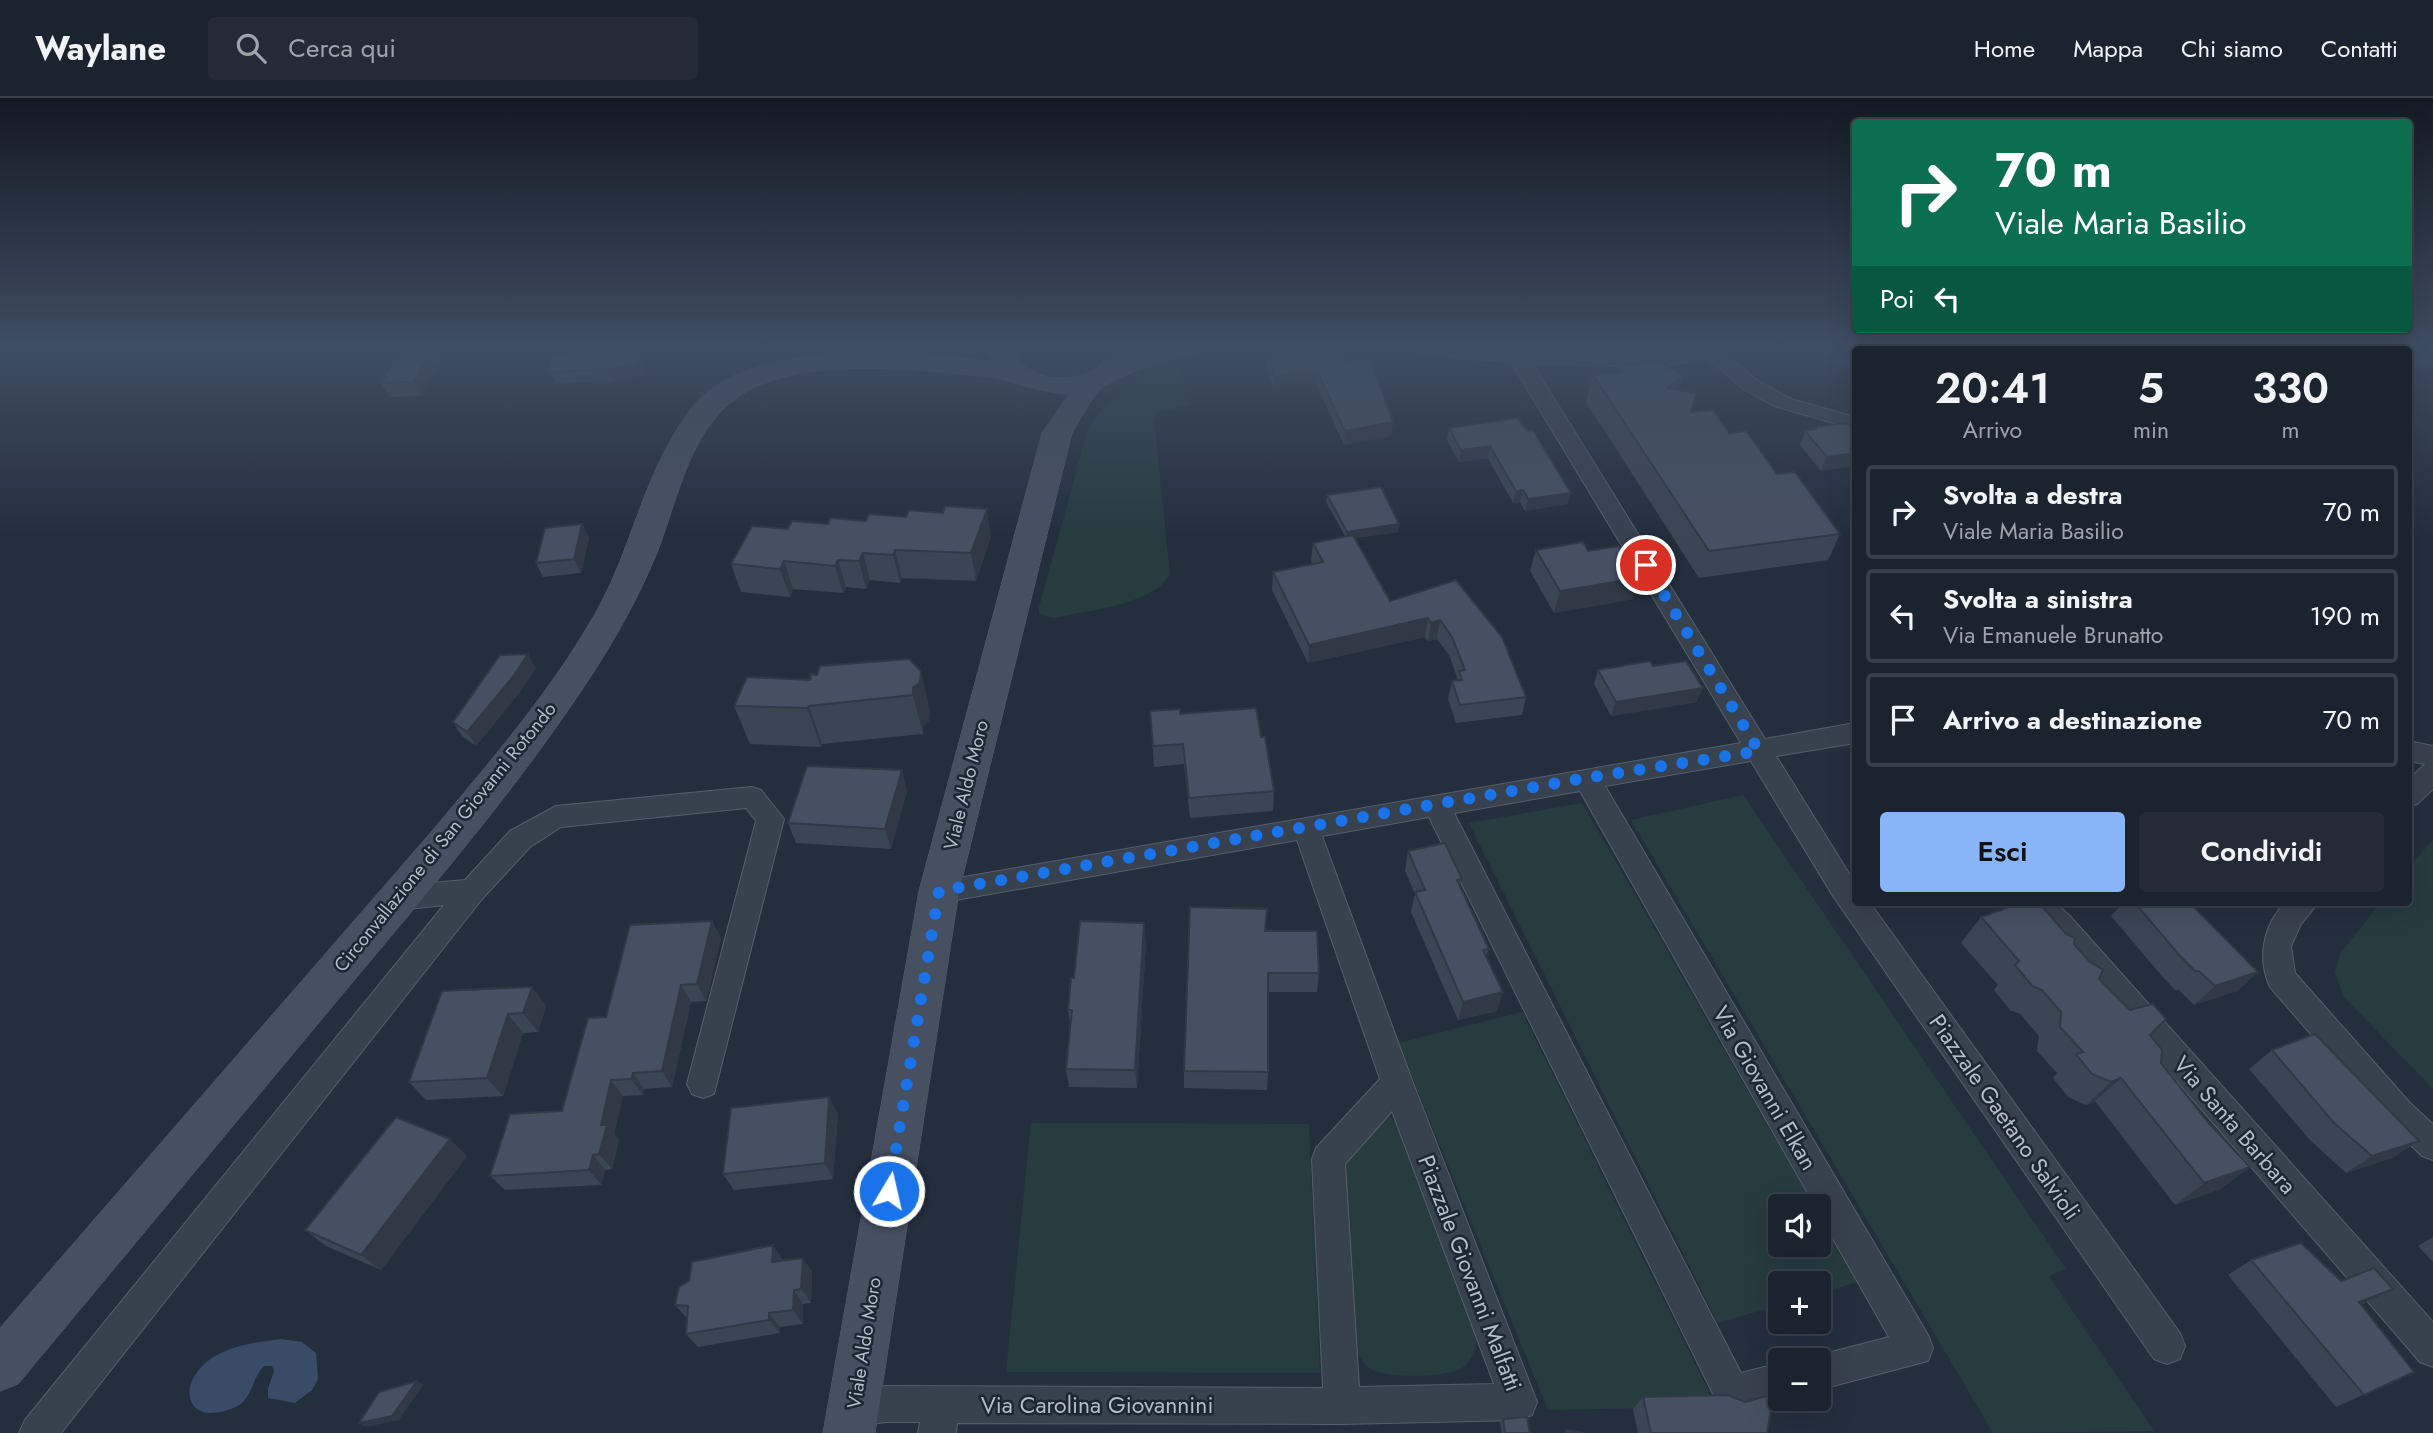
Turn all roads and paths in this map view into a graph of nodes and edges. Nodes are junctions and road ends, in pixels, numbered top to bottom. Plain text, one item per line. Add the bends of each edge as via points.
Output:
1 (706, 411) edge
2 (1044, 411) edge
3 (1072, 411) edge
4 (1551, 411) edge
5 (1813, 411) edge
6 (1852, 422) edge
7 (1058, 433) junction
8 (1852, 734) edge
9 (1759, 751) junction
10 (2412, 752) edge
11 (2433, 756) edge
12 (2433, 772) edge
13 (1586, 778) junction
14 (2412, 793) edge
15 (1437, 806) junction
16 (1307, 828) junction
17 (1849, 888) edge
18 (471, 891) junction
19 (939, 891) junction
20 (399, 898) junction
21 (1861, 906) edge
22 (2038, 906) edge
23 (2301, 906) edge
24 (1397, 1083) junction
25 (703, 1084) dead end
26 (2433, 1145) edge
27 (2167, 1346) dead end
28 (2433, 1349) edge
29 (0, 1366) edge
30 (1831, 1369) edge
31 (1768, 1384) edge
32 (1342, 1406) junction
33 (939, 1419) edge
34 (851, 1421) edge
35 (38, 1433) edge

1 - 20 main road, Circonvallazione di San Giovanni Rotondo via 687,435 640,555 592,650 529,739
2 - 7 main road
3 - 7 main road, Viale Aldo Moro
4 - 9 street, Piazzale Gaetano Salvioli
5 - 6 street
7 - 19 main road, Viale Aldo Moro
8 - 9 street
9 - 13 street
9 - 17 street, Piazzale Gaetano Salvioli
10 - 11 street
12 - 14 street
13 - 15 street
13 - 30 street, Via Giovanni Elkan via 1915,1348
15 - 16 street
15 - 31 street via 1732,1393
16 - 19 street
16 - 24 street, Piazzale Giovanni Malfatti
18 - 20 street
18 - 25 street via 520,839 556,817 752,797 770,819
18 - 35 street
19 - 34 main road, Viale Aldo Moro
20 - 29 main road, Circonvallazione di San Giovanni Rotondo
21 - 27 street, Piazzale Gaetano Salvioli
22 - 28 street, Via Santa Barbara via 2068,934
23 - 26 street via 2276,946 2281,978 2399,1113
24 - 32 street via 1328,1159
24 - 32 street, Piazzale Giovanni Malfatti via 1519,1402
32 - 33 street, Via Carolina Giovannini
33 - 34 street, Via Carolina Giovannini via 885,1404

